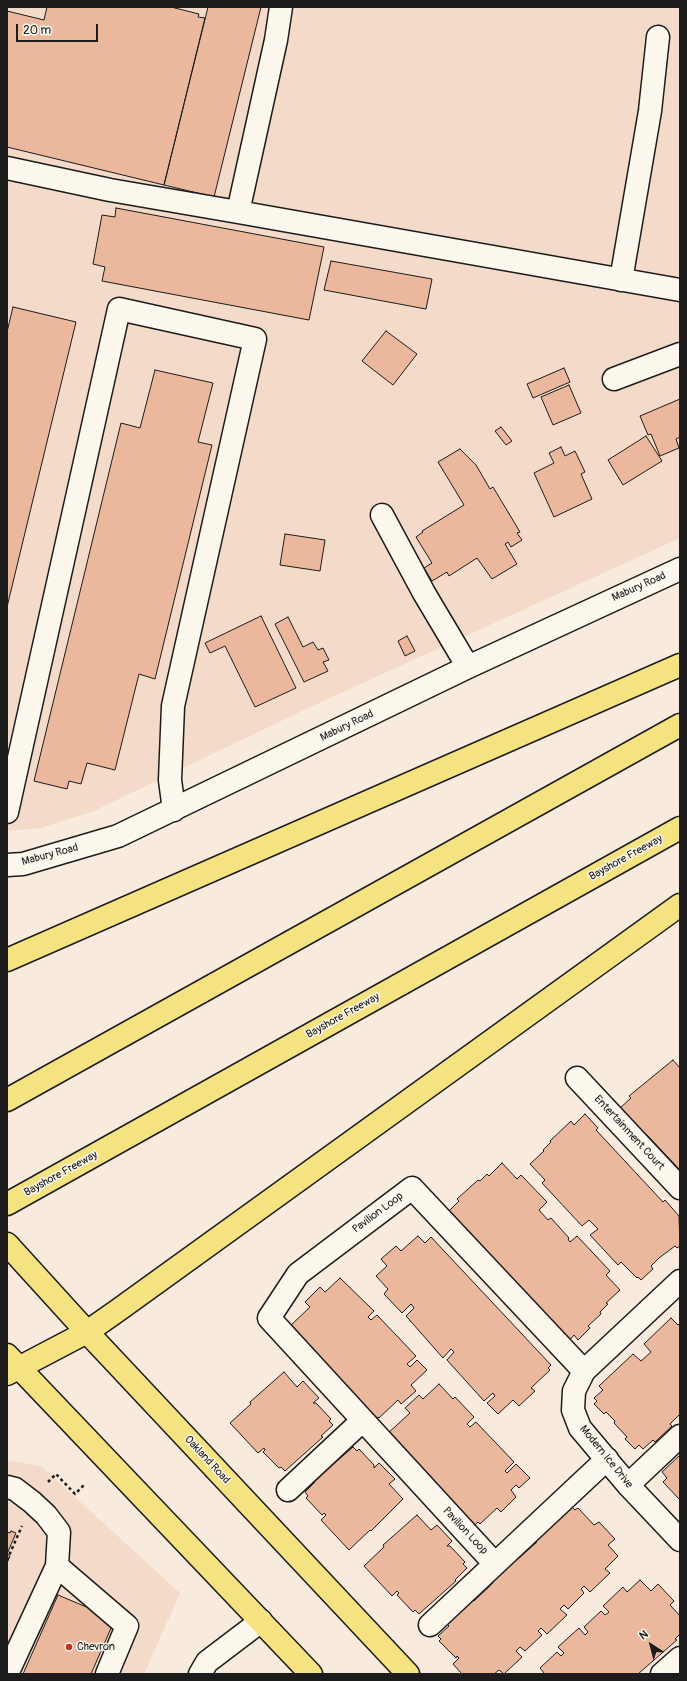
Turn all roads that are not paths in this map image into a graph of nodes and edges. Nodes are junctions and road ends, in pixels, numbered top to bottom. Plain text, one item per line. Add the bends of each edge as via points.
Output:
1 (281, 7) edge
2 (658, 38) dead end
3 (7, 168) edge
4 (238, 212) junction
5 (621, 280) junction
6 (680, 290) edge
7 (680, 354) edge
8 (614, 379) dead end
9 (382, 515) dead end
10 (680, 569) edge
11 (680, 665) edge
12 (468, 667) junction
13 (680, 725) edge
14 (174, 810) junction
15 (7, 812) edge
16 (680, 828) edge
17 (7, 865) edge
18 (680, 906) edge
19 (7, 960) edge
20 (577, 1078) dead end
21 (7, 1100) edge
22 (680, 1188) edge
23 (7, 1204) edge
24 (7, 1244) edge
25 (680, 1281) edge
26 (87, 1332) junction
27 (11, 1365) edge
28 (584, 1371) junction
29 (362, 1421) junction
30 (680, 1436) edge
31 (607, 1459) junction
32 (628, 1485) junction
33 (7, 1487) edge
34 (288, 1490) dead end
35 (680, 1540) edge
36 (495, 1564) junction
37 (57, 1566) junction
38 (261, 1622) junction
39 (430, 1625) dead end
40 (680, 1658) edge
41 (7, 1674) edge
42 (107, 1674) edge
43 (200, 1674) edge
44 (311, 1674) edge
45 (408, 1674) edge
46 (662, 1674) edge

1 - 4 street
2 - 5 street via 650,112
3 - 4 street via 110,190
4 - 5 street
5 - 6 street
7 - 8 street
9 - 12 street
10 - 12 street, Mabury Road
11 - 19 main road
12 - 14 street, Mabury Road
13 - 21 main road
14 - 15 street via 170,780 173,706 255,340 119,309
14 - 17 street, Mabury Road via 118,836 23,864
16 - 23 main road, Bayshore Freeway
18 - 26 main road
20 - 22 street, Entertainment Court
24 - 26 main road, Oakland Road
25 - 28 street, Modern Ice Drive
26 - 27 main road
26 - 45 main road, Oakland Road
27 - 38 main road
28 - 29 street, Pavilion Loop via 412,1188 298,1274 269,1318
28 - 31 street, Modern Ice Drive via 574,1391 573,1410 580,1428
29 - 34 street
29 - 36 street, Pavilion Loop
30 - 32 street
31 - 32 street, Modern Ice Drive
31 - 36 street, Pavilion Loop
32 - 35 street, Modern Ice Drive
33 - 37 street via 15,1489 32,1502 59,1532
36 - 39 street
37 - 41 street
37 - 42 street via 127,1626
38 - 43 street via 207,1662
38 - 44 main road
40 - 46 street

